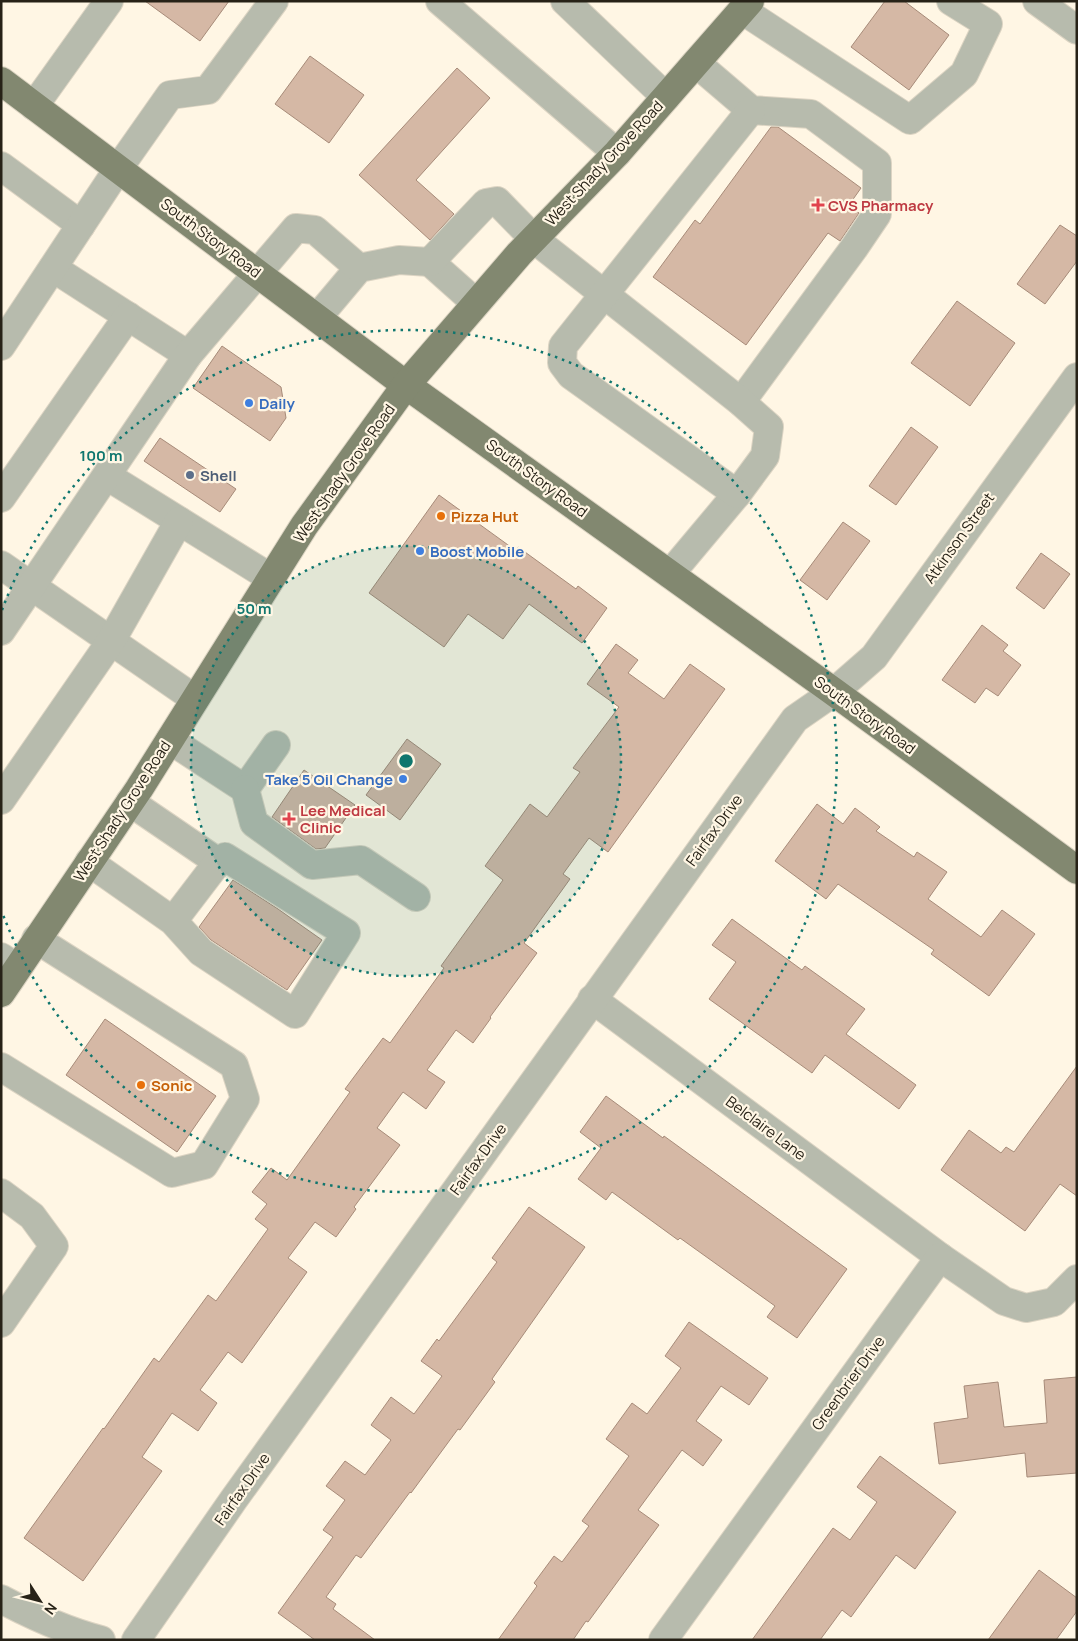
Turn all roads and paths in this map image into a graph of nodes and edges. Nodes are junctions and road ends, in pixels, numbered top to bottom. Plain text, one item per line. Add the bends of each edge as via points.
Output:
1 (109, 1) edge
2 (274, 1) edge
3 (440, 1) edge
4 (564, 1) edge
5 (952, 1) edge
6 (1037, 1) edge
7 (746, 6) edge
8 (1077, 30) edge
9 (696, 63) junction
10 (1, 81) edge
11 (666, 97) junction
12 (34, 106) junction
13 (751, 110) junction
14 (617, 153) junction
15 (1, 166) edge
16 (118, 169) junction
17 (81, 225) junction
18 (534, 239) junction
19 (430, 262) junction
20 (53, 268) junction
21 (359, 268) junction
22 (258, 272) junction
23 (604, 295) junction
24 (476, 303) junction
25 (128, 316) junction
26 (317, 318) junction
27 (1, 346) edge
28 (188, 355) junction
29 (1077, 377) edge
30 (406, 385) junction
31 (742, 402) junction
32 (107, 476) junction
33 (737, 494) junction
34 (1, 498) edge
35 (180, 520) junction
36 (1, 565) edge
37 (670, 574) junction
38 (271, 578) junction
39 (32, 586) junction
40 (1, 631) edge
41 (111, 641) junction
42 (834, 692) junction
43 (195, 699) junction
44 (170, 740) junction
45 (276, 745) dead end
46 (245, 789) junction
47 (1, 800) edge
48 (130, 802) junction
49 (89, 862) junction
50 (218, 862) junction
51 (1077, 870) edge
52 (416, 898) dead end
53 (173, 922) junction
54 (36, 940) junction
55 (9, 962) edge
56 (1, 993) edge
57 (592, 999) junction
58 (1, 1067) edge
59 (1, 1193) edge
60 (940, 1257) junction
61 (1077, 1280) edge
62 (1, 1323) edge
63 (1, 1599) edge
64 (101, 1640) edge
65 (136, 1640) edge
66 (662, 1640) edge

1 - 12 street
2 - 16 street via 208,90 170,95
3 - 14 street
4 - 11 street
5 - 7 street via 988,24 964,74 910,120
6 - 8 street
7 - 9 main road, West Shady Grove Road
9 - 11 main road, West Shady Grove Road
9 - 13 street
10 - 12 main road, South Story Road
11 - 14 main road, West Shady Grove Road
12 - 16 main road, South Story Road
13 - 23 street
13 - 31 street via 811,114 877,163 877,214
14 - 18 main road, West Shady Grove Road
15 - 17 street
16 - 17 street
16 - 22 main road, South Story Road
17 - 20 street
18 - 19 street via 496,200 486,203
18 - 23 street
18 - 24 main road, West Shady Grove Road
19 - 21 street via 399,260
19 - 24 street
20 - 25 street
20 - 27 street
21 - 22 street via 315,230 296,228
21 - 26 street
22 - 26 main road, South Story Road
22 - 28 street
23 - 31 street
23 - 33 street via 562,346 562,363 571,375
24 - 30 main road, West Shady Grove Road
25 - 28 street
25 - 34 street
26 - 30 main road, South Story Road
28 - 32 street
29 - 42 street, Atkinson Street via 874,656
30 - 37 main road, South Story Road
30 - 38 main road, West Shady Grove Road via 304,526
31 - 33 street via 769,427 765,456
32 - 35 street
32 - 39 street
33 - 37 street
35 - 38 street
35 - 41 street
36 - 39 street
37 - 42 main road, South Story Road
38 - 43 main road, West Shady Grove Road
39 - 40 street
39 - 41 street
41 - 43 street
41 - 47 street
42 - 51 main road, South Story Road
42 - 57 street, Fairfax Drive via 795,719
43 - 44 main road, West Shady Grove Road
44 - 46 street
44 - 48 main road, West Shady Grove Road
45 - 46 street
46 - 52 street via 254,823 312,865 361,860
48 - 49 main road, West Shady Grove Road
48 - 50 street
49 - 53 street
49 - 54 main road, West Shady Grove Road
50 - 53 street
50 - 53 street via 226,857 346,933 295,1014 201,952
54 - 55 main road, West Shady Grove Road
54 - 58 street via 234,1065 245,1099 204,1165 172,1173
55 - 56 main road, West Shady Grove Road
57 - 60 street, Belclaire Lane
57 - 65 street, Fairfax Drive
59 - 62 street via 32,1216 54,1246
60 - 61 street via 1004,1301 1026,1308 1054,1302
60 - 66 street, Greenbrier Drive
63 - 64 street via 76,1634

